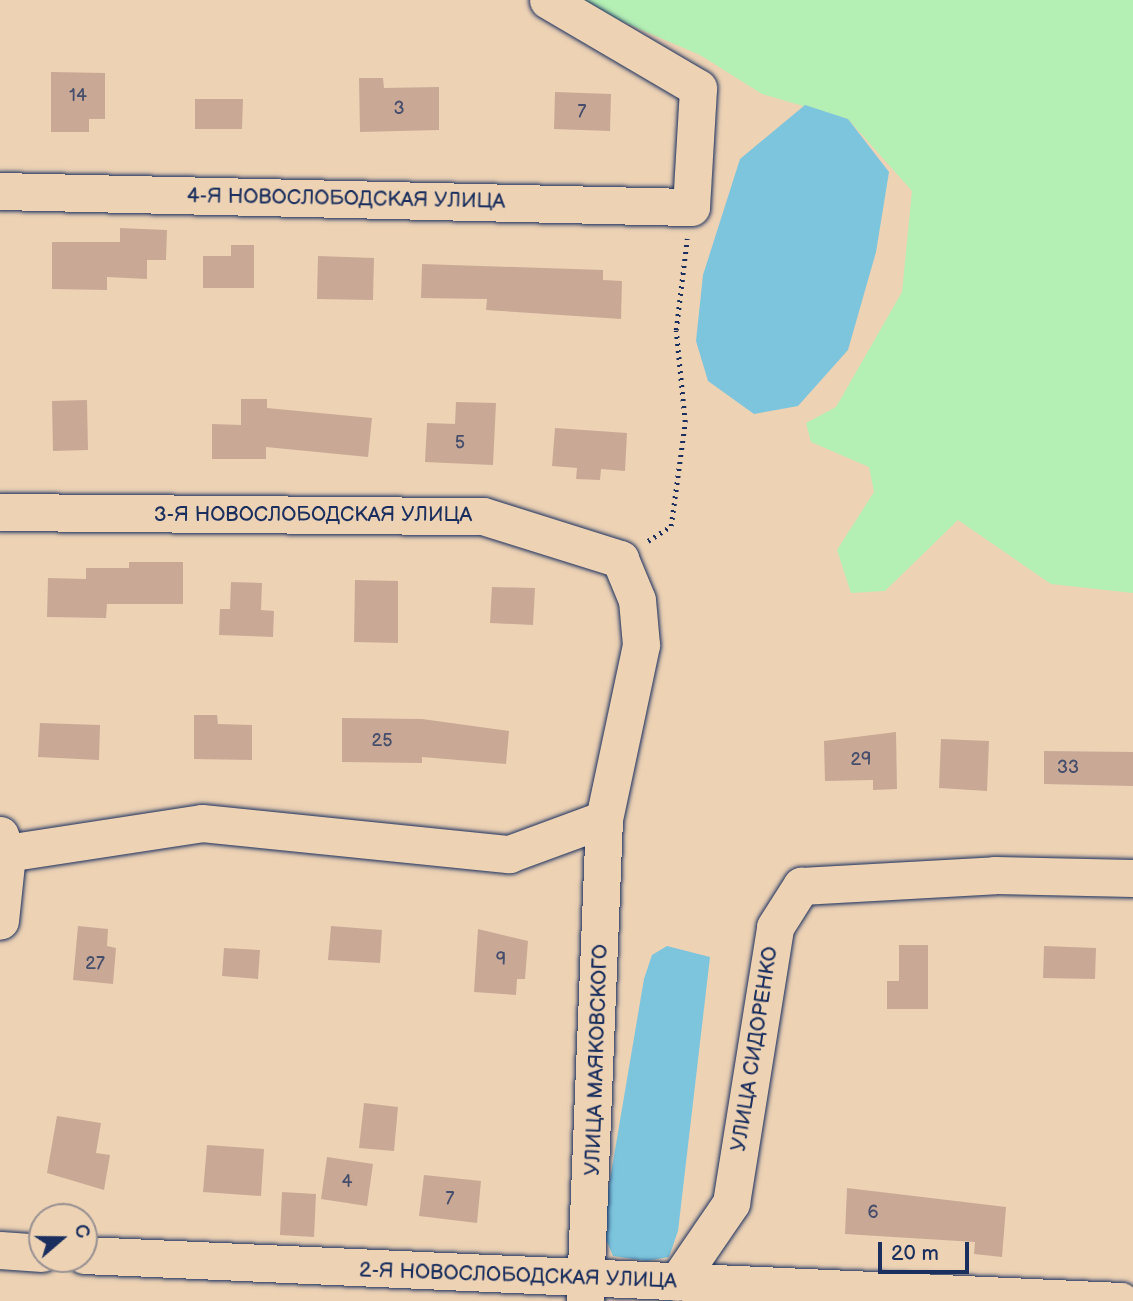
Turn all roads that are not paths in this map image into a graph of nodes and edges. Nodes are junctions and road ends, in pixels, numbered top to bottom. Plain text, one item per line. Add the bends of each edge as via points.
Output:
1 (548, 0) edge
2 (0, 191) edge
3 (0, 512) edge
4 (620, 559) joint
5 (604, 819) junction
6 (2, 847) edge
7 (1133, 878) edge
8 (0, 921) edge
9 (0, 1250) edge
10 (28, 1251) edge
11 (98, 1256) edge
12 (677, 1282) junction
13 (586, 1290) edge
14 (1121, 1301) edge

1 - 2 street, 4-Я НОВОСЛОБОДСКАЯ УЛИЦА via 698,88 691,207
3 - 4 street, 3-Я НОВОСЛОБОДСКАЯ УЛИЦА via 483,516
4 - 5 street, УЛИЦА МАЯКОВСКОГО via 637,600 641,645
5 - 6 street via 509,854 202,823
5 - 13 street, УЛИЦА МАЯКОВСКОГО
6 - 8 street
7 - 12 street, УЛИЦА СИДОРЕНКО via 995,875 802,886 775,927 731,1203
9 - 10 street
11 - 13 street, 2-Я НОВОСЛОБОДСКАЯ УЛИЦА
12 - 13 street, 2-Я НОВОСЛОБОДСКАЯ УЛИЦА
12 - 14 street, 2-Я НОВОСЛОБОДСКАЯ УЛИЦА

